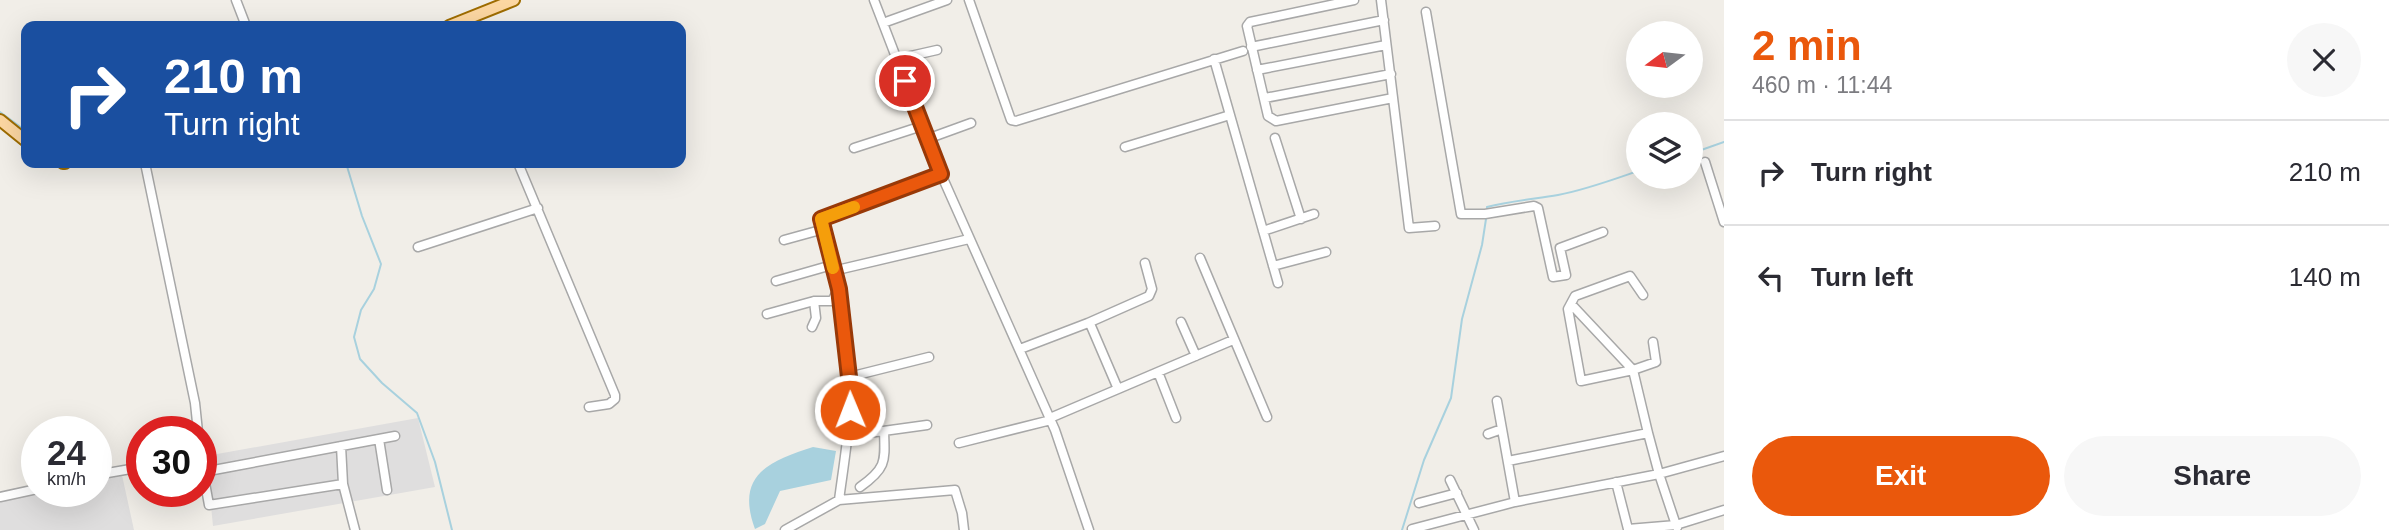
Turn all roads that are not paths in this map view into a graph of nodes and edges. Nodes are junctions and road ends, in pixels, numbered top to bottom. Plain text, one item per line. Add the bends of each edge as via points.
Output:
1 (236, 0) edge
2 (514, 0) edge
3 (874, 0) edge
4 (947, 0) edge
5 (969, 0) edge
6 (1354, 0) edge
7 (1381, 0) edge
8 (1426, 12) dead end
9 (1384, 20) junction
10 (244, 21) edge
11 (462, 21) edge
12 (883, 23) junction
13 (1387, 45) junction
14 (1247, 49) junction
15 (937, 50) dead end
16 (897, 59) junction
17 (1213, 59) junction
18 (1257, 70) junction
19 (1391, 74) junction
20 (1265, 97) junction
21 (1393, 98) junction
22 (1230, 115) junction
23 (0, 120) edge
24 (971, 123) dead end
25 (922, 126) junction
26 (21, 137) edge
27 (1275, 138) dead end
28 (927, 139) junction
29 (1125, 147) dead end
30 (854, 148) dead end
31 (1704, 162) dead end
32 (146, 168) edge
33 (520, 168) edge
34 (941, 174) junction
35 (537, 208) junction
36 (1314, 214) dead end
37 (1301, 219) junction
38 (1724, 222) edge
39 (1435, 226) dead end
40 (824, 229) junction
41 (1263, 231) junction
42 (1603, 232) dead end
43 (969, 239) junction
44 (784, 240) dead end
45 (418, 247) dead end
46 (1326, 252) dead end
47 (1200, 258) dead end
48 (1145, 263) dead end
49 (1273, 266) junction
50 (833, 268) junction
51 (776, 281) dead end
52 (1278, 283) dead end
53 (839, 288) junction
54 (1643, 295) dead end
55 (814, 301) junction
56 (1571, 304) junction
57 (768, 314) dead end
58 (1181, 322) dead end
59 (1088, 323) junction
60 (812, 327) dead end
61 (1233, 340) junction
62 (1653, 342) dead end
63 (1020, 349) junction
64 (1196, 356) junction
65 (929, 357) dead end
66 (1633, 370) junction
67 (1158, 372) junction
68 (849, 377) junction
69 (1118, 389) junction
70 (1497, 401) dead end
71 (589, 407) dead end
72 (196, 416) edge
73 (1267, 417) dead end
74 (1175, 418) dead end
75 (1050, 419) junction
76 (927, 425) dead end
77 (1502, 429) junction
78 (884, 431) junction
79 (1648, 433) junction
80 (1488, 434) dead end
81 (396, 436) dead end
82 (847, 436) junction
83 (379, 439) junction
84 (959, 443) dead end
85 (341, 446) junction
86 (1724, 456) edge
87 (1508, 461) junction
88 (217, 469) edge
89 (1659, 474) junction
90 (1450, 480) dead end
91 (1616, 482) junction
92 (343, 484) junction
93 (860, 487) dead end
94 (387, 490) dead end
95 (21, 493) edge
96 (1457, 493) junction
97 (0, 498) edge
98 (839, 500) junction
99 (1516, 502) junction
100 (1419, 503) dead end
101 (217, 504) edge
102 (1724, 510) edge
103 (1469, 516) junction
104 (1677, 527) edge
105 (1412, 529) edge
106 (355, 530) edge
107 (785, 530) edge
108 (964, 530) edge
109 (1089, 530) edge
110 (1474, 530) edge

1 - 10 street
2 - 11 main road
3 - 12 street
4 - 12 street
5 - 17 street via 1011,120
6 - 14 street via 1250,22
7 - 9 street
8 - 42 street via 1461,214 1538,208 1553,277 1566,275 1560,248
9 - 13 street
9 - 14 street
12 - 16 street
13 - 18 street
13 - 19 street
14 - 17 street
14 - 18 street
15 - 16 street
16 - 25 street
17 - 22 street
18 - 20 street
19 - 20 street
19 - 21 street
20 - 21 street via 1268,116 1276,121
21 - 39 street via 1409,228
22 - 29 street
22 - 41 street
23 - 26 main road
24 - 28 street
25 - 28 street
25 - 30 street
27 - 37 street
28 - 34 street
31 - 38 street
32 - 72 street
33 - 35 street
34 - 40 street via 821,219
34 - 43 street
35 - 45 street
35 - 71 street via 615,395 609,404
36 - 37 street
37 - 41 street
40 - 44 street
40 - 50 street
41 - 49 street
43 - 50 street
43 - 63 street
46 - 49 street
47 - 61 street
48 - 59 street via 1152,289 1149,296
49 - 52 street
50 - 51 street
50 - 53 street
53 - 55 street via 832,301
53 - 68 street
54 - 56 street via 1630,276 1575,296
55 - 57 street
55 - 60 street
56 - 66 street
56 - 66 street via 1568,309 1581,381
58 - 64 street
59 - 63 street
59 - 69 street
61 - 64 street
61 - 73 street
62 - 66 street via 1656,362
63 - 75 street
64 - 67 street
65 - 68 street
66 - 79 street
67 - 69 street
67 - 74 street
68 - 82 street
69 - 75 street
70 - 77 street
75 - 84 street
75 - 109 street
76 - 78 street
77 - 80 street
77 - 87 street
78 - 82 street
78 - 93 street via 885,462
79 - 87 street
79 - 89 street
81 - 83 street
82 - 98 street
83 - 85 street
83 - 94 street
85 - 88 street
85 - 92 street
86 - 89 street
87 - 99 street
89 - 91 street
89 - 104 street
90 - 96 street
91 - 99 street
91 - 104 street via 1628,529
92 - 101 street
92 - 106 street
95 - 97 street
96 - 100 street
96 - 103 street
98 - 107 street
98 - 108 street via 955,490
99 - 103 street
102 - 104 street
103 - 105 street
103 - 110 street

